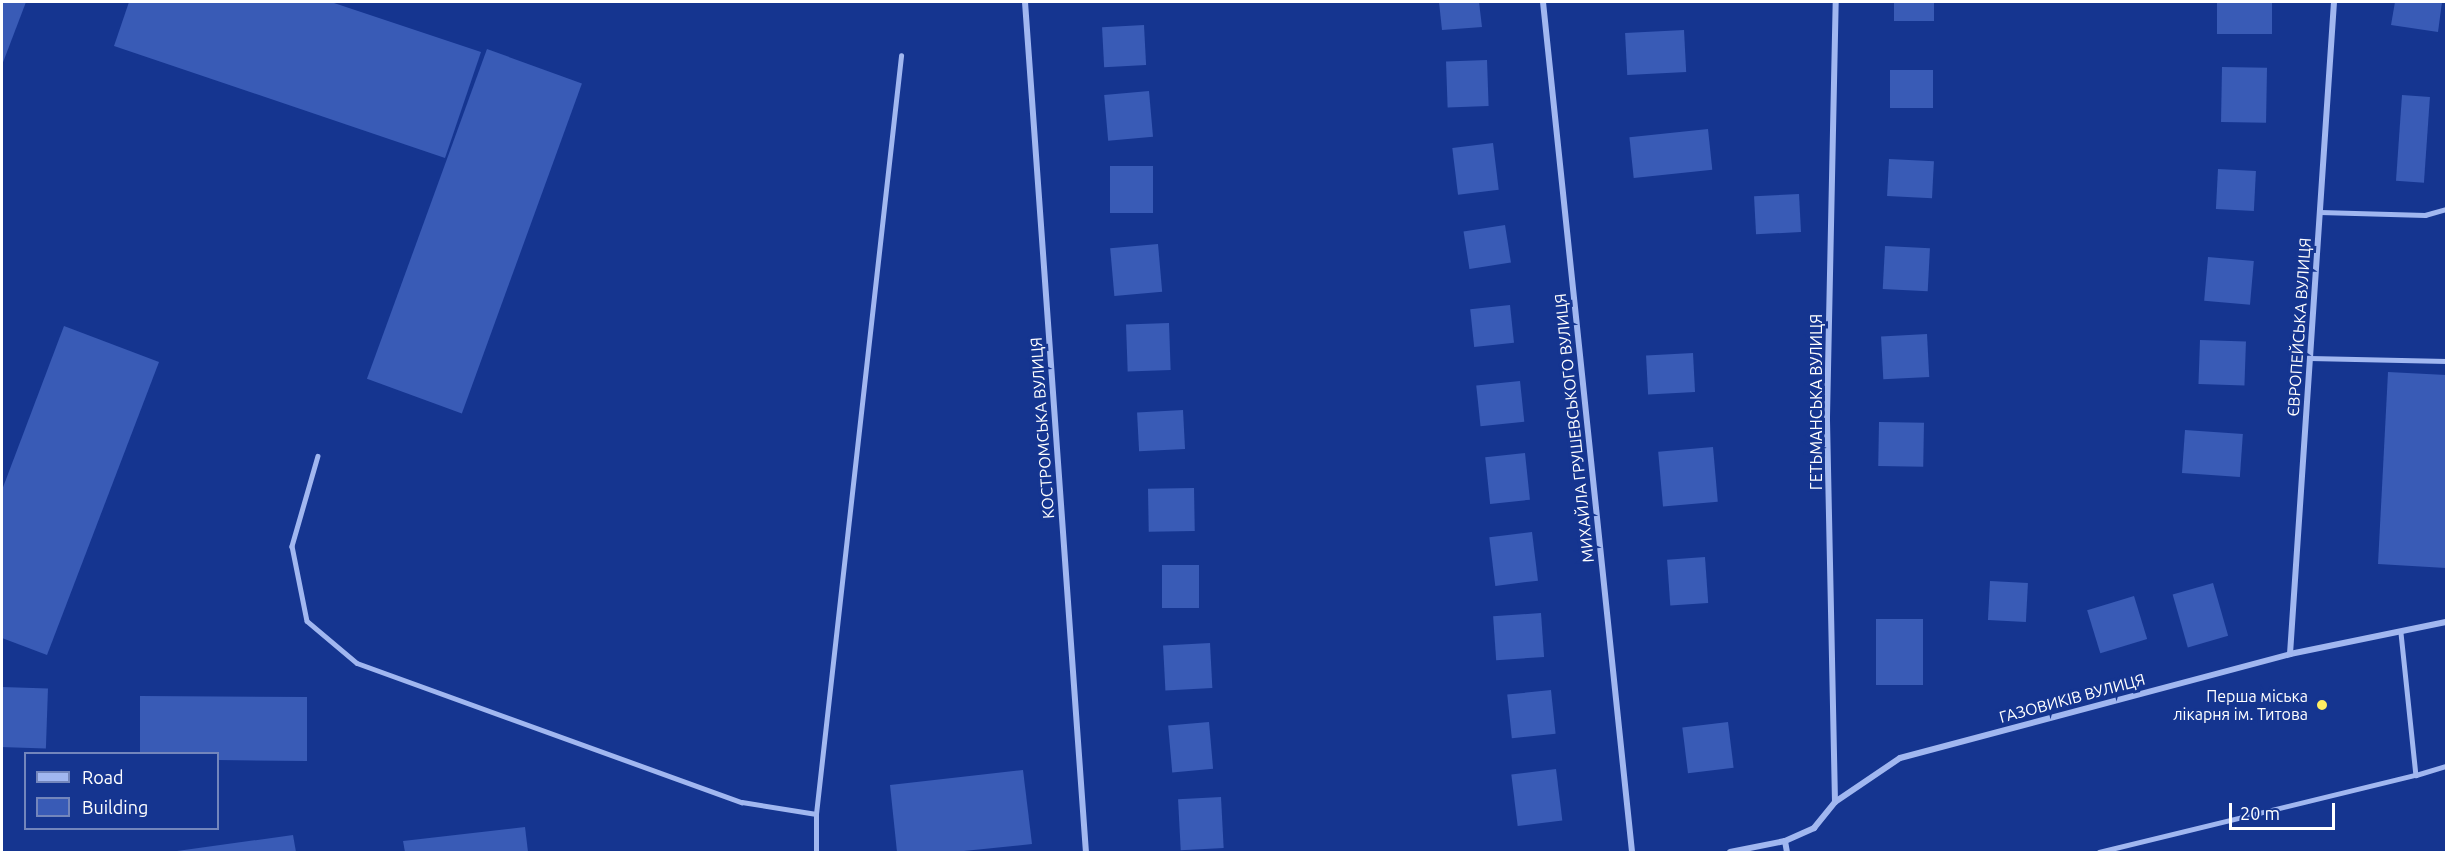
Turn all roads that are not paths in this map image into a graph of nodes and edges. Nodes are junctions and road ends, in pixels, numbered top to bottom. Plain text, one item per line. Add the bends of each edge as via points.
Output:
1 (1025, 2) edge
2 (1543, 2) edge
3 (1836, 2) edge
4 (2334, 2) edge
5 (901, 56) dead end
6 (2446, 209) edge
7 (2320, 212) junction
8 (2310, 358) junction
9 (2446, 361) edge
10 (318, 456) dead end
11 (2446, 622) edge
12 (2401, 633) junction
13 (2290, 654) junction
14 (2446, 766) edge
15 (2416, 775) junction
16 (1835, 802) junction
17 (816, 814) junction
18 (1785, 842) junction
19 (816, 852) edge
20 (1086, 852) edge
21 (1632, 852) edge
22 (1730, 852) edge
23 (1787, 852) edge
24 (2099, 852) edge

1 - 20 street, КОСТРОМСЬКА ВУЛИЦЯ
2 - 21 street, МИХАЙЛА ГРУШЕВСЬКОГО ВУЛИЦЯ
3 - 16 street, ГЕТЬМАНСЬКА ВУЛИЦЯ via 1827,417
4 - 7 street, ЄВРОПЕЙСЬКА ВУЛИЦЯ
5 - 17 lane
6 - 7 lane via 2425,215
7 - 8 street, ЄВРОПЕЙСЬКА ВУЛИЦЯ
8 - 9 lane
8 - 13 street, ЄВРОПЕЙСЬКА ВУЛИЦЯ
10 - 17 lane via 292,546 307,621 357,663 742,802
11 - 12 street, ГАЗОВИКІВ ВУЛИЦЯ
12 - 13 street, ГАЗОВИКІВ ВУЛИЦЯ
12 - 15 lane
13 - 16 street, ГАЗОВИКІВ ВУЛИЦЯ via 1900,758
14 - 15 lane
15 - 24 lane
16 - 18 street, ГАЗОВИКІВ ВУЛИЦЯ via 1814,828
17 - 19 lane
18 - 22 street, ГАЗОВИКІВ ВУЛИЦЯ
18 - 23 street

